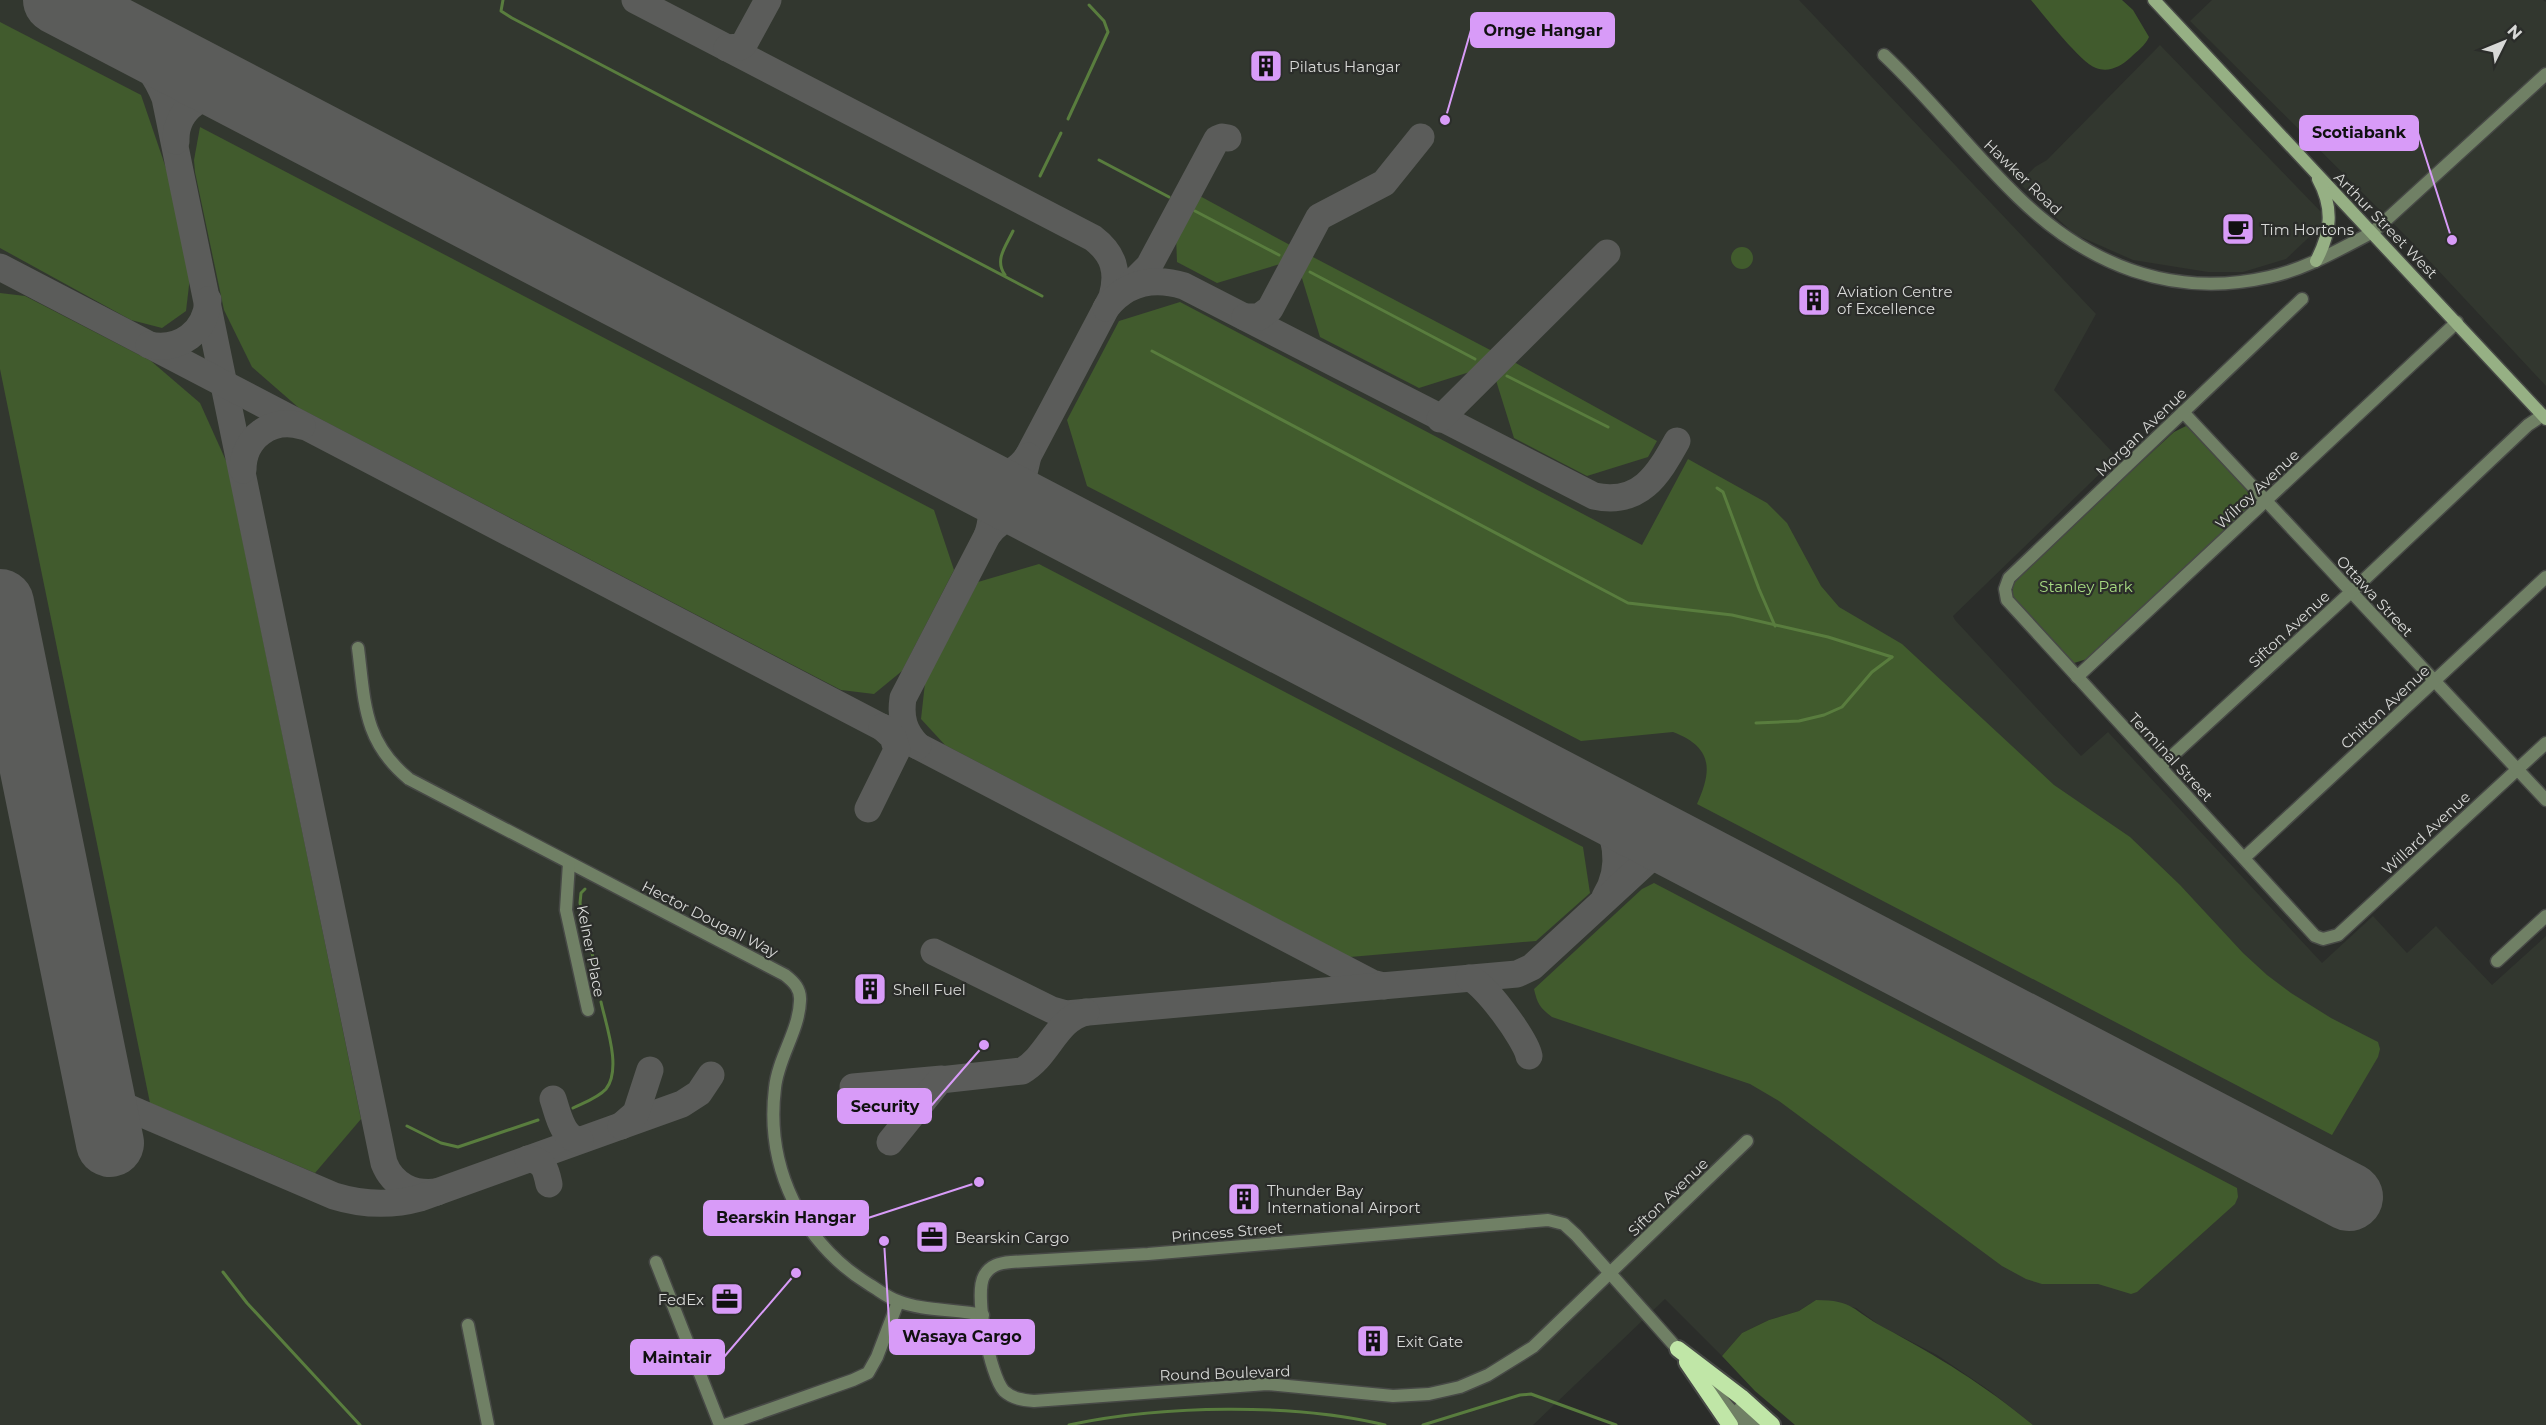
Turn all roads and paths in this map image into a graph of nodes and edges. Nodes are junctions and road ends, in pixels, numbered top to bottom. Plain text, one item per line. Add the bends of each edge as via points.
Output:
1 (2154, 0) edge
2 (1884, 55) dead end
3 (2546, 74) edge
4 (2311, 168) junction
5 (2373, 232) junction
6 (2316, 261) junction
7 (2302, 299) dead end
8 (2457, 322) junction
9 (2183, 412) junction
10 (2544, 417) edge
11 (2266, 501) junction
12 (2546, 577) edge
13 (2004, 589) joint
14 (2351, 592) junction
15 (358, 648) dead end
16 (2077, 677) junction
17 (2435, 682) junction
18 (2546, 743) edge
19 (2160, 767) junction
20 (2518, 769) junction
21 (2546, 800) edge
22 (2244, 858) junction
23 (569, 863) junction
24 (2546, 916) edge
25 (2323, 939) joint
26 (2497, 961) dead end
27 (588, 1010) dead end
28 (1747, 1141) dead end
29 (656, 1262) dead end
30 (1610, 1274) junction
31 (898, 1302) junction
32 (983, 1315) junction
33 (468, 1325) dead end
34 (1678, 1349) junction
35 (488, 1425) edge
36 (720, 1425) edge
37 (726, 1425) edge
38 (1730, 1425) edge
39 (1744, 1425) edge
40 (1756, 1425) edge
41 (1772, 1425) edge

1 - 4 main road, Arthur Street West
2 - 6 street, Hawker Road via 2018,197 2092,254 2156,278 2190,284 2230,284 2271,277
3 - 5 street, Hawker Road
4 - 5 main road, Arthur Street West
4 - 6 main road via 2330,213 2325,245
5 - 6 street, Hawker Road
5 - 8 main road, Arthur Street West
7 - 9 street, Morgan Avenue
8 - 10 main road, Arthur Street West
8 - 11 street, Wilroy Avenue
9 - 11 street, Ottawa Street
9 - 13 street, Morgan Avenue via 2009,578
10 - 14 street, Sifton Avenue via 2528,425
11 - 14 street, Ottawa Street
11 - 16 street, Wilroy Avenue
12 - 17 street, Chilton Avenue
13 - 16 street, Terminal Street via 2007,600
14 - 17 street, Ottawa Street
14 - 19 street, Sifton Avenue
15 - 23 street, Hector Dougall Way via 372,734 393,766 425,788
16 - 19 street, Terminal Street
17 - 20 street, Ottawa Street
17 - 22 street, Chilton Avenue
18 - 20 street, Willard Avenue
19 - 22 street, Terminal Street
20 - 21 street, Ottawa Street
20 - 25 street, Willard Avenue via 2338,935
22 - 25 street, Terminal Street via 2315,936
23 - 27 street, Kelner Place via 566,910
23 - 31 street, Hector Dougall Way via 794,982 801,1000 775,1086 773,1113 783,1178 803,1219 826,1251
24 - 26 street
28 - 30 street, Sifton Avenue
29 - 36 street
30 - 32 street, Princess Street via 1564,1224 1533,1220 1005,1263 992,1268 982,1280
30 - 32 street, Round Boulevard via 1513,1361 1460,1387 1411,1396 1267,1384 1024,1400 1014,1398 999,1384 987,1346
30 - 34 street, Princess Street
31 - 32 street
31 - 37 street via 868,1372
33 - 35 street
34 - 38 highway
34 - 39 street, Princess Street
34 - 40 street, Princess Street
34 - 41 highway

